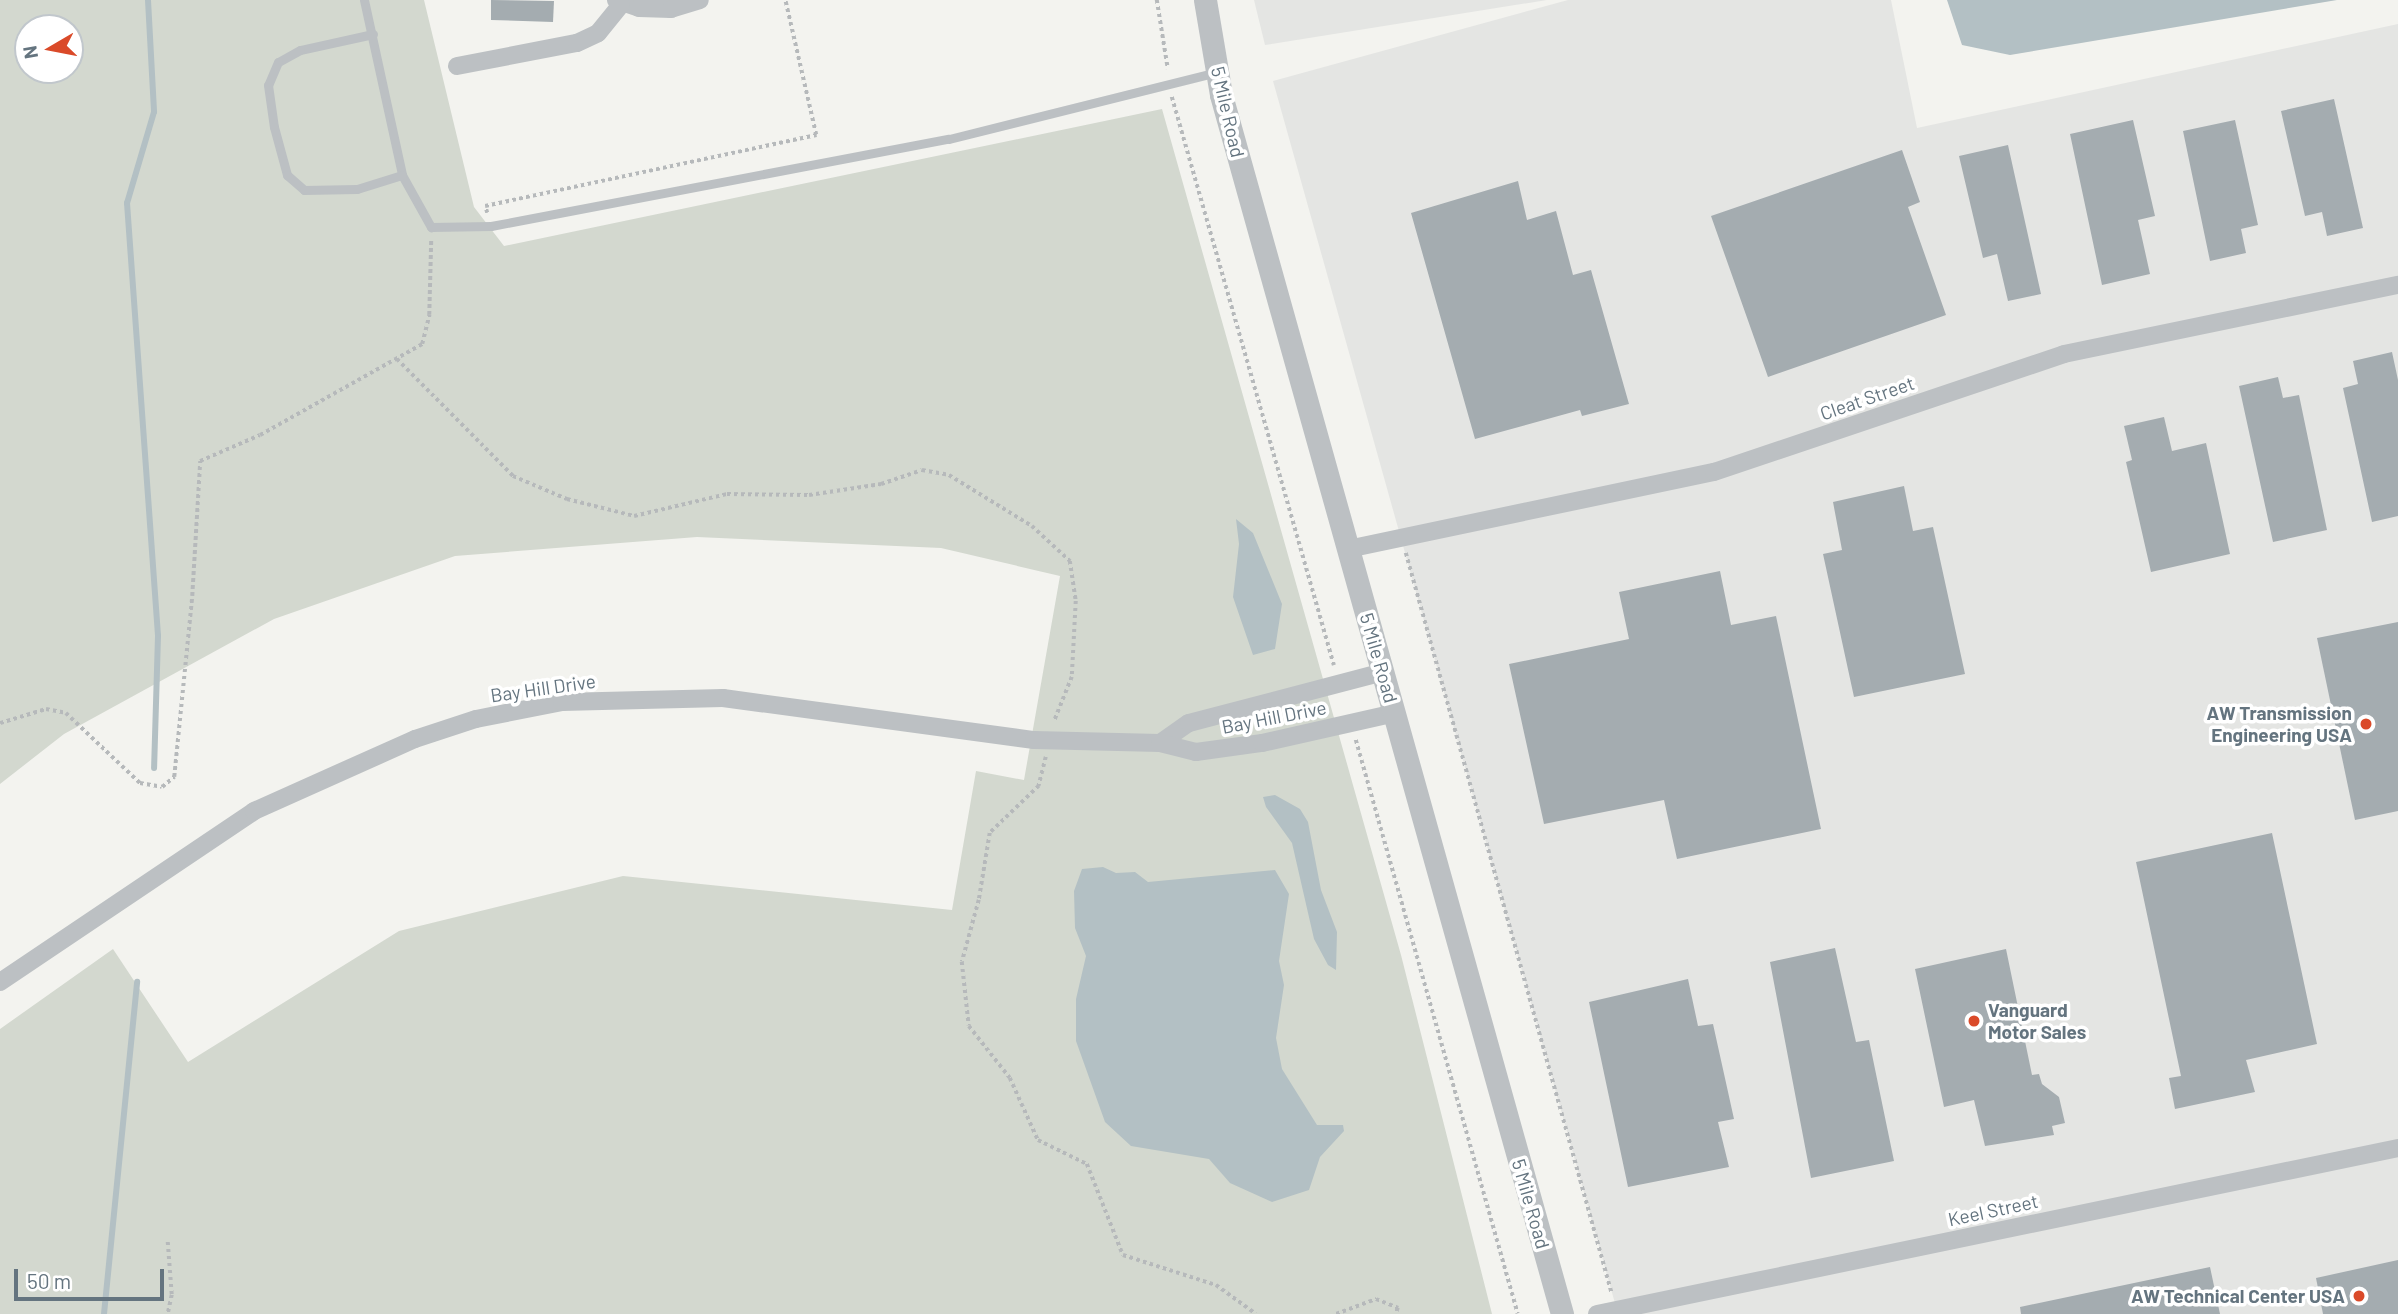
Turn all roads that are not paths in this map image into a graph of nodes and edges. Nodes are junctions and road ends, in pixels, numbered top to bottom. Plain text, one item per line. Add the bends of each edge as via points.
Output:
1 (364, 0) edge
2 (700, 0) edge
3 (1205, 0) edge
4 (618, 3) edge
5 (373, 34) junction
6 (457, 66) dead end
7 (1218, 72) junction
8 (402, 175) junction
9 (2398, 285) edge
10 (1348, 549) junction
11 (1383, 672) junction
12 (1395, 713) junction
13 (1160, 743) junction
14 (0, 982) edge
15 (2398, 1148) edge
16 (1562, 1314) edge
17 (1597, 1314) edge

1 - 5 lane
2 - 4 street via 671,9
3 - 7 street, 5 Mile Road
4 - 6 street via 598,33 577,43
5 - 8 lane
5 - 8 lane via 300,50 278,62 268,85 274,127 287,175 304,190 357,189
7 - 8 lane via 949,139 491,226 431,227
7 - 10 street, 5 Mile Road
9 - 10 street, Cleat Street via 2064,354 1714,472
10 - 11 street, 5 Mile Road
11 - 12 street, 5 Mile Road
11 - 13 street, Bay Hill Drive via 1189,723
12 - 13 street, Bay Hill Drive via 1196,752
12 - 16 street, 5 Mile Road
13 - 14 street, Bay Hill Drive via 1050,740 723,698 562,702 477,719 373,755 254,811
15 - 17 street, Keel Street

